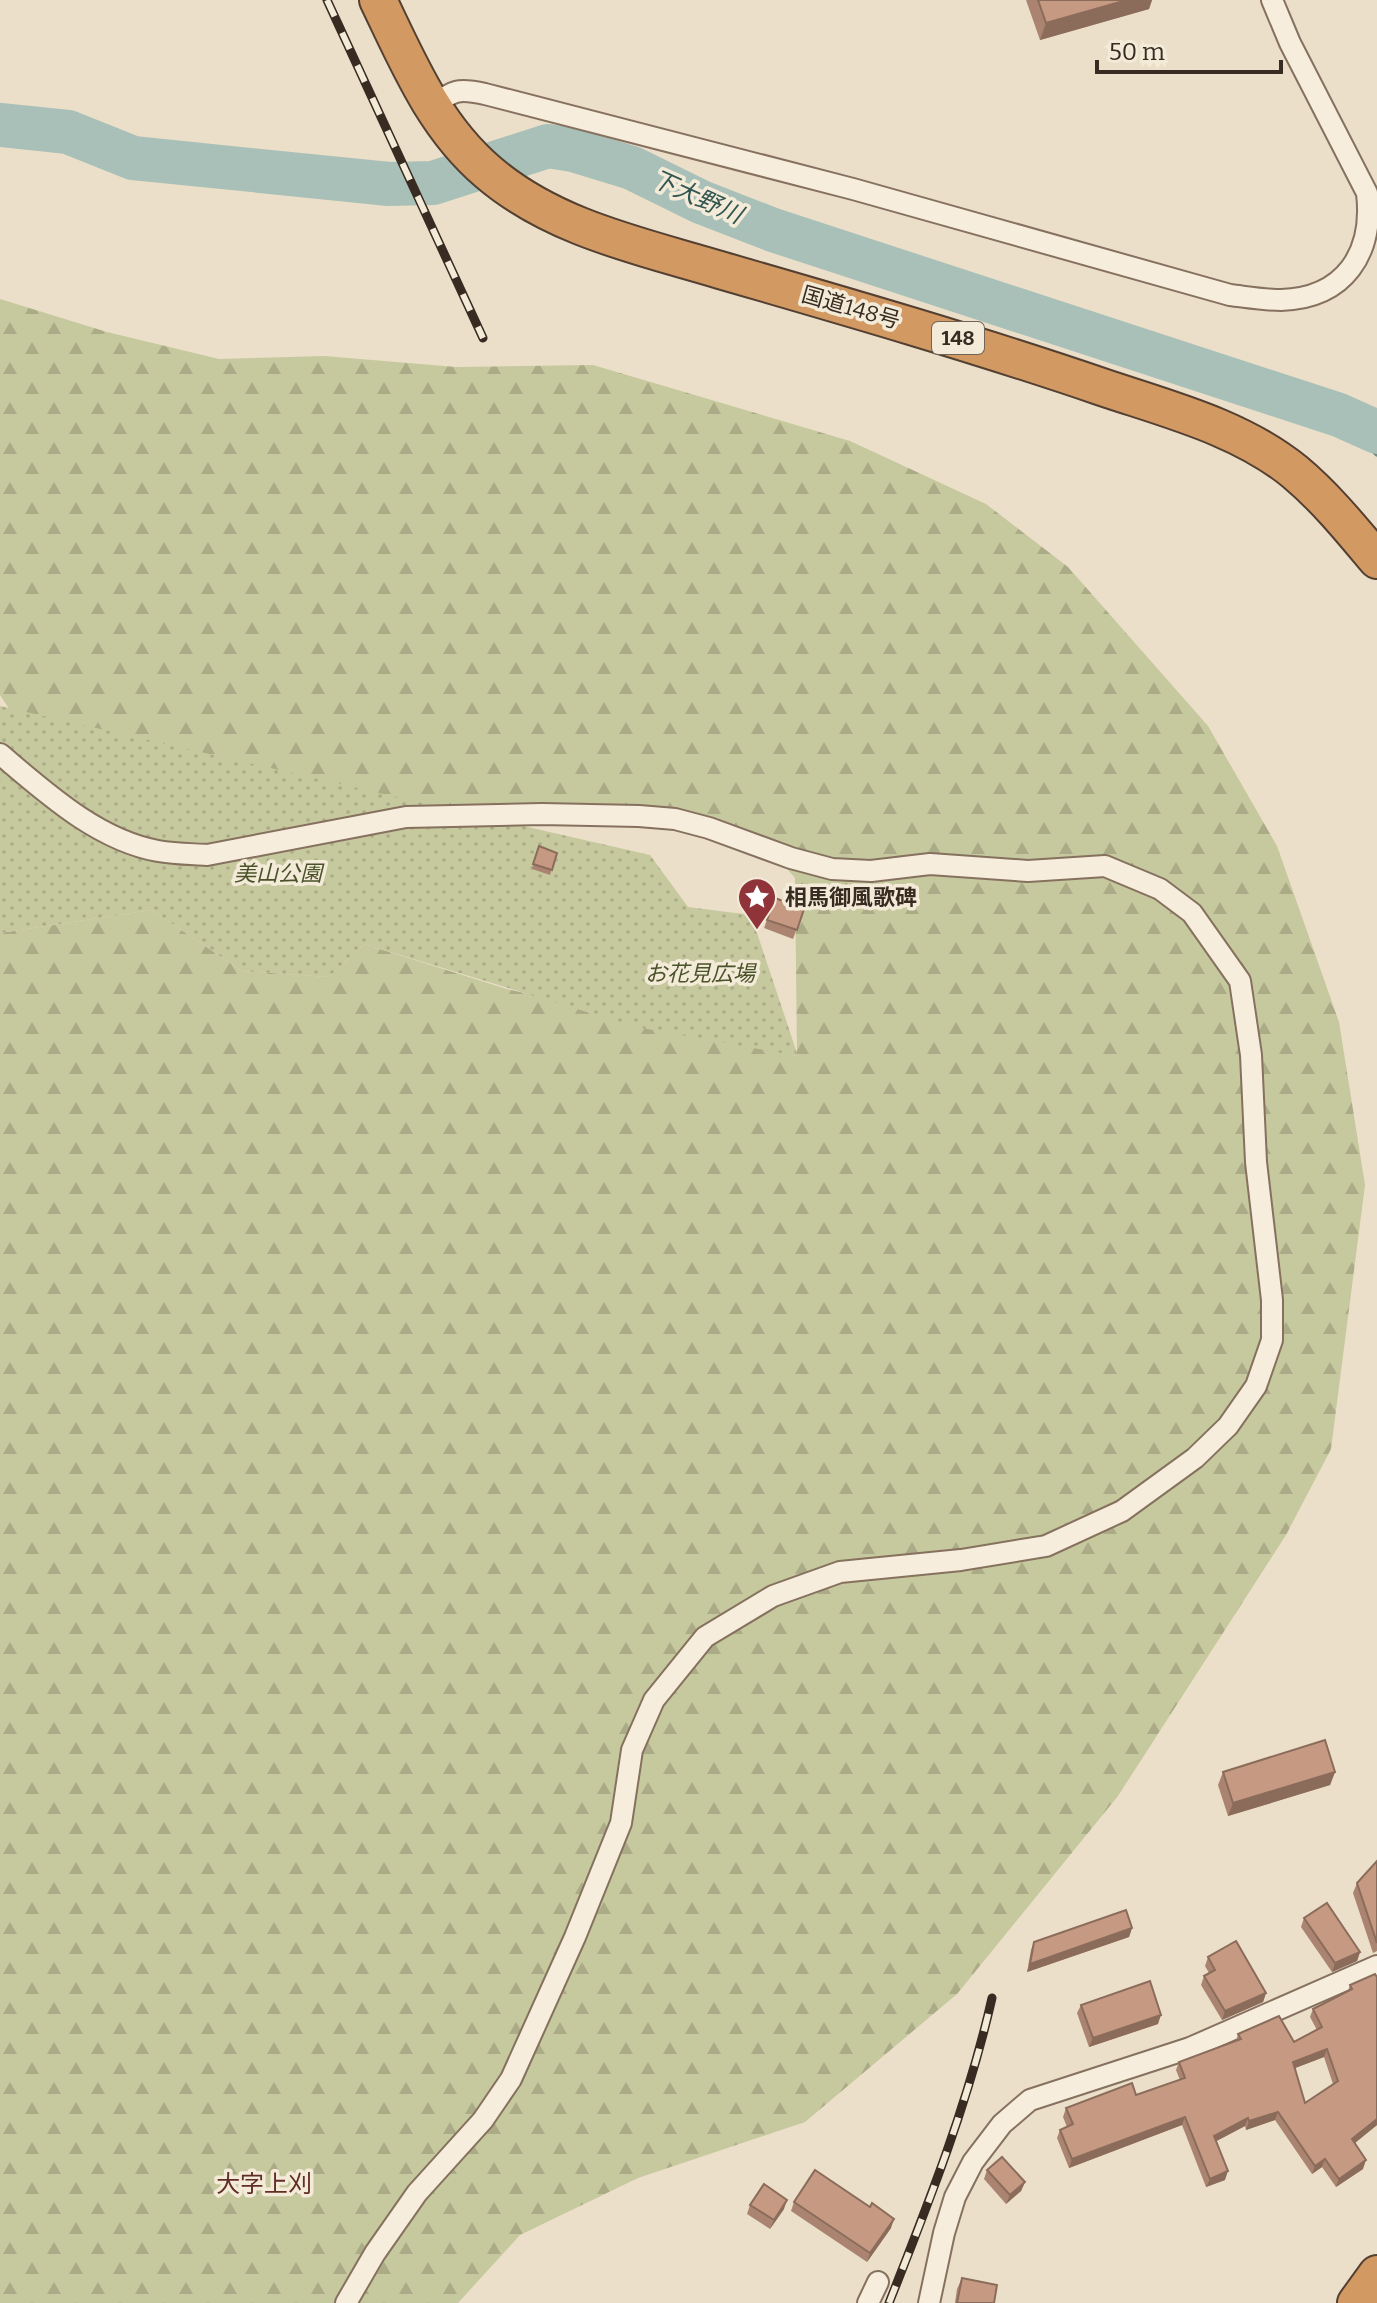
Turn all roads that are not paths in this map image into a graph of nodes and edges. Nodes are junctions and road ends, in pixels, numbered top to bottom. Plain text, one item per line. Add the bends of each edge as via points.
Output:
1 (378, 0) edge
2 (1272, 0) edge
3 (432, 106) junction
4 (1377, 560) edge
5 (0, 754) edge
6 (1377, 1966) edge
7 (1377, 2274) edge
8 (878, 2282) dead end
9 (346, 2303) edge
10 (868, 2303) edge
11 (929, 2303) edge
12 (1356, 2303) edge

1 - 3 highway, 国道148号 / 148
2 - 3 street via 1367,193 1370,218 1364,247 1334,285 1311,296 1281,300 1230,295 853,189 465,89 452,91
3 - 4 highway, 国道148号 / 148 via 464,150 501,182 580,227 969,342 1210,423 1293,471
5 - 9 street via 78,815 155,851 207,855 406,817 542,814 675,819 832,869 930,864 1028,871 1105,866 1160,889 1192,913 1240,981 1272,1300 1272,1340 1256,1386 1228,1426 1195,1458 1122,1511 1071,1535 1046,1546 975,1558 840,1572 773,1596 705,1637 654,1700 632,1750 621,1823 511,2079 483,2120 417,2193
6 - 11 street via 1190,2048 1030,2100 995,2133 955,2197
7 - 12 highway
8 - 10 street

